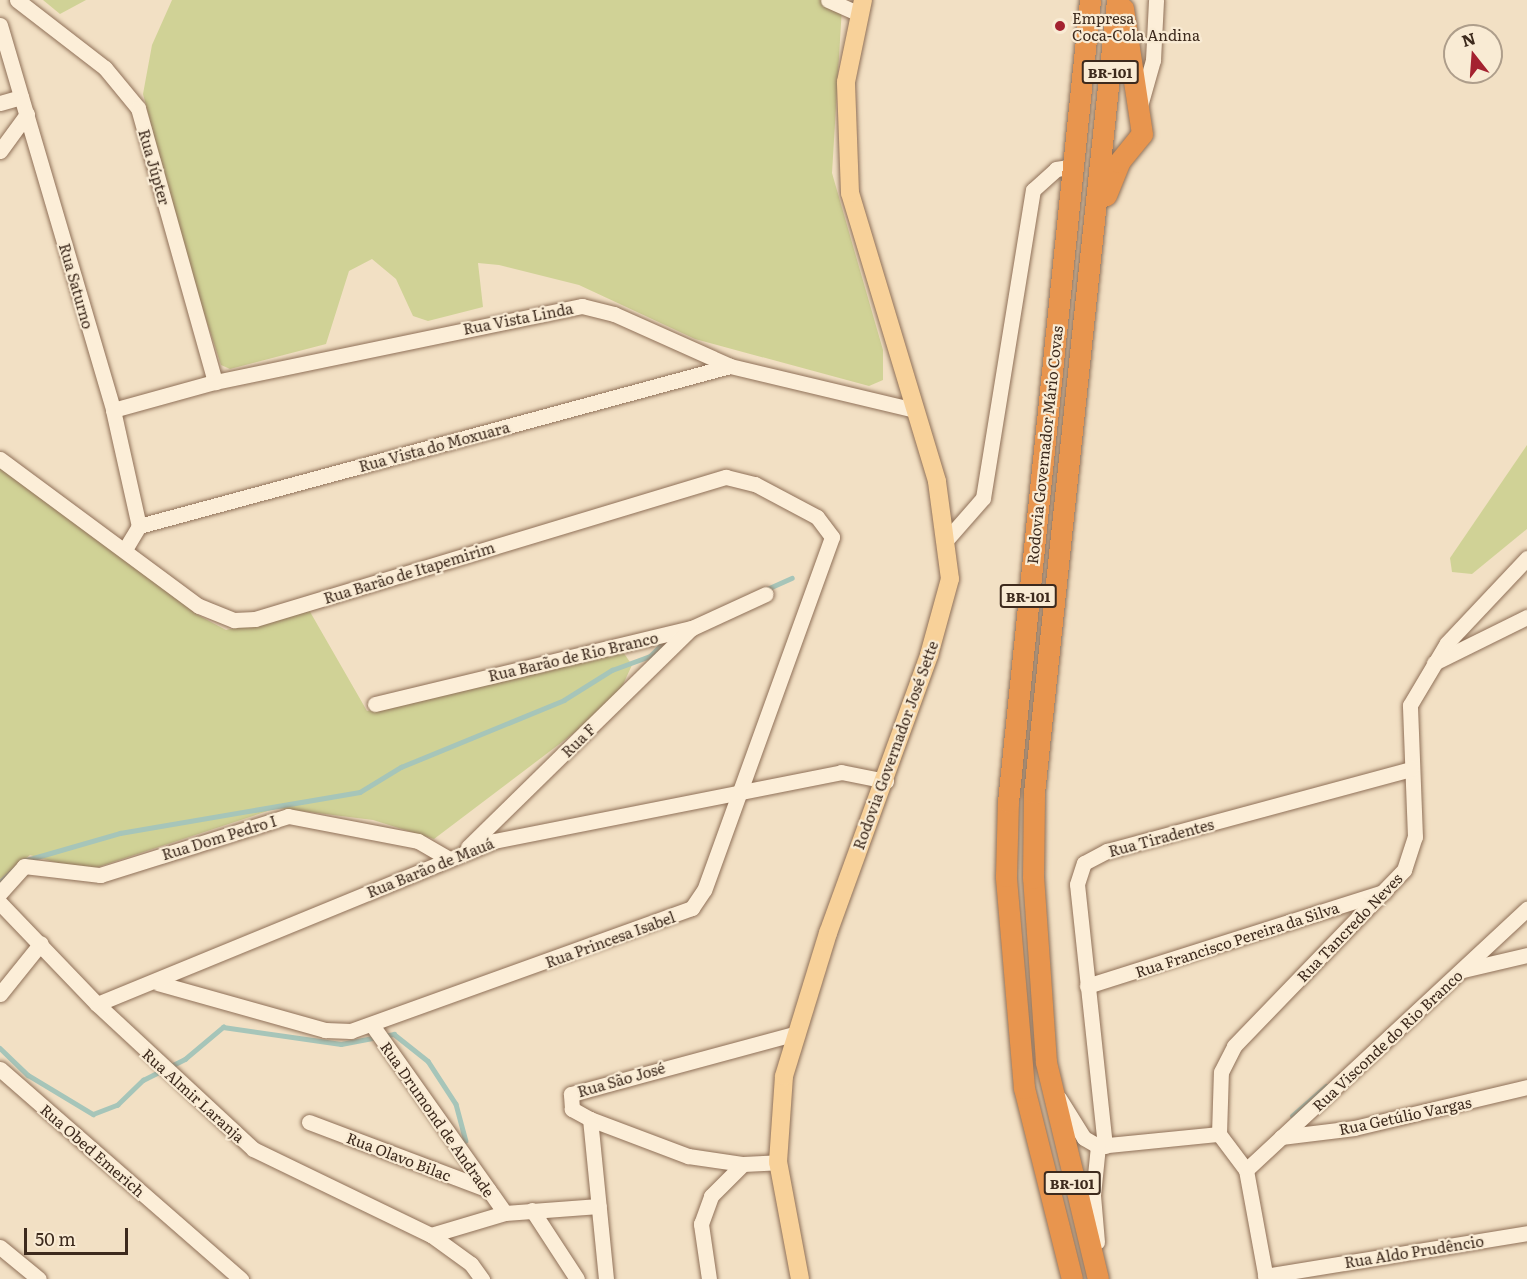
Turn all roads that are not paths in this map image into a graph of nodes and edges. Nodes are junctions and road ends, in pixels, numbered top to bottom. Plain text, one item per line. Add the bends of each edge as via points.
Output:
1 (17, 0) edge
2 (828, 0) edge
3 (1090, 0) edge
4 (1117, 0) edge
5 (1123, 0) edge
6 (1156, 0) edge
7 (861, 7) edge
8 (0, 25) edge
9 (1153, 60) junction
10 (1131, 64) junction
11 (21, 97) junction
12 (0, 103) edge
13 (1080, 105) junction
14 (1139, 106) junction
15 (27, 114) junction
16 (1103, 145) junction
17 (1130, 150) junction
18 (0, 151) edge
19 (1074, 166) junction
20 (1092, 257) junction
21 (730, 366) junction
22 (215, 382) junction
23 (113, 410) junction
24 (914, 410) junction
25 (0, 459) edge
26 (138, 526) junction
27 (948, 538) junction
28 (126, 548) junction
29 (831, 548) joint
30 (1527, 558) edge
31 (766, 594) dead end
32 (1527, 617) edge
33 (692, 628) junction
34 (1431, 664) junction
35 (375, 704) dead end
36 (1411, 769) junction
37 (886, 781) junction
38 (735, 794) junction
39 (463, 852) junction
40 (448, 858) junction
41 (1387, 891) junction
42 (0, 893) edge
43 (0, 903) edge
44 (1527, 909) edge
45 (41, 943) junction
46 (1527, 955) edge
47 (1461, 971) junction
48 (158, 983) junction
49 (1087, 986) junction
50 (0, 994) edge
51 (97, 1004) junction
52 (372, 1025) junction
53 (793, 1034) junction
54 (0, 1069) edge
55 (1051, 1086) junction
56 (1527, 1087) edge
57 (590, 1119) junction
58 (309, 1122) dead end
59 (1219, 1134) junction
60 (1281, 1137) junction
61 (1102, 1146) junction
62 (778, 1162) junction
63 (743, 1164) junction
64 (1246, 1170) junction
65 (489, 1190) junction
66 (599, 1206) junction
67 (532, 1210) junction
68 (505, 1214) junction
69 (1527, 1233) edge
70 (431, 1235) junction
71 (0, 1246) edge
72 (1266, 1277) edge
73 (39, 1279) edge
74 (241, 1279) edge
75 (482, 1279) edge
76 (577, 1279) edge
77 (606, 1279) edge
78 (710, 1279) edge
79 (800, 1279) edge
80 (1072, 1279) edge
81 (1099, 1279) edge

1 - 22 street, Rua Júpter via 105,68 138,108
2 - 7 street
3 - 13 highway, Rodovia Governador Mário Covas / BR-101
4 - 16 highway, Rodovia Governador Mário Covas / BR-101
5 - 10 highway
6 - 9 street
7 - 24 main road, Rodovia Governador José Sette via 846,82 850,193
8 - 11 street, Rua Saturno
9 - 10 street
9 - 14 street
10 - 14 highway
11 - 12 street
11 - 15 street, Rua Saturno
13 - 16 highway
13 - 19 highway, Rodovia Governador Mário Covas / BR-101
14 - 17 highway via 1142,134
15 - 18 street
15 - 23 street, Rua Saturno
16 - 17 highway via 1113,151
16 - 20 highway, Rodovia Governador Mário Covas / BR-101
17 - 20 highway via 1108,189
19 - 27 street via 1040,178 1030,198 982,498
19 - 80 highway, Rodovia Governador Mário Covas / BR-101 via 1009,790 1006,876 1024,1088
20 - 55 highway, Rodovia Governador Mário Covas / BR-101 via 1034,793 1041,1022
21 - 22 street, Rua Vista Linda via 597,308 561,307
21 - 24 street, Rua Vista Linda
21 - 26 street, Rua Vista do Moxuara
22 - 23 street, Rua Vista Linda
23 - 26 street, Rua Saturno
24 - 27 main road, Rodovia Governador José Sette via 937,481
25 - 28 street, Rua Barão de Itapemirim
26 - 28 street
27 - 37 main road, Rodovia Governador José Sette via 945,608
28 - 29 street, Rua Barão de Itapemirim via 199,606 234,620 255,619 726,477 755,484 817,517 829,530
29 - 38 street, Rua Princesa Isabel
30 - 34 street, Rua Tancredo Neves
31 - 33 street, Rua Barão de Rio Branco
32 - 34 street
33 - 35 street, Rua Barão de Rio Branco
33 - 39 street, Rua F
34 - 36 street, Rua Tancredo Neves via 1410,705
36 - 41 street, Rua Tancredo Neves via 1412,853
36 - 49 street, Rua Tiradentes via 1095,856 1084,863 1077,884
37 - 38 street, Rua Barão de Mauá via 841,772
37 - 53 main road, Rodovia Governador José Sette
38 - 39 street, Rua Barão de Mauá via 524,832
38 - 52 street, Rua Princesa Isabel via 704,890 692,908
39 - 40 street, Rua Barão de Mauá
40 - 42 street, Rua Dom Pedro I via 418,841 288,816 100,875 24,866
40 - 48 street, Rua Barão de Mauá
41 - 49 street, Rua Francisco Pereira da Silva
41 - 59 street, Rua Tancredo Neves via 1234,1046 1221,1072
43 - 45 street, Rua Almir Laranja
44 - 47 street, Rua Visconde do Rio Branco
45 - 50 street
45 - 51 street, Rua Almir Laranja
46 - 47 street
47 - 60 street, Rua Visconde do Rio Branco
48 - 51 street, Rua Barão de Mauá
48 - 52 street, Rua Princesa Isabel via 325,1030
49 - 61 street, Rua Tiradentes
51 - 70 street, Rua Almir Laranja via 253,1149
52 - 65 street, Rua Drumond de Andrade
53 - 57 street, Rua São José via 574,1091 570,1105
53 - 62 main road, Rodovia Governador José Sette via 779,1110
54 - 74 street, Rua Obed Emerich
55 - 61 street via 1084,1138
55 - 81 highway, Rodovia Governador Mário Covas / BR-101
56 - 60 street, Rua Getúlio Vargas via 1354,1128
57 - 63 street via 688,1156
57 - 66 street, Rua São José
58 - 65 street, Rua Olavo Bilac
59 - 61 street
59 - 64 street
60 - 64 street, Rua Visconde do Rio Branco
61 - 81 street via 1093,1196
62 - 63 street
62 - 79 main road, Rodovia Governador José Sette
63 - 78 street via 704,1209 702,1234
64 - 72 street
65 - 68 street, Rua Drumond de Andrade
66 - 67 street
66 - 77 street, Rua São José
67 - 68 street
67 - 76 street
68 - 70 street
69 - 72 street, Rua Aldo Prudêncio
70 - 75 street, Rua Almir Laranja via 471,1264
71 - 73 street

